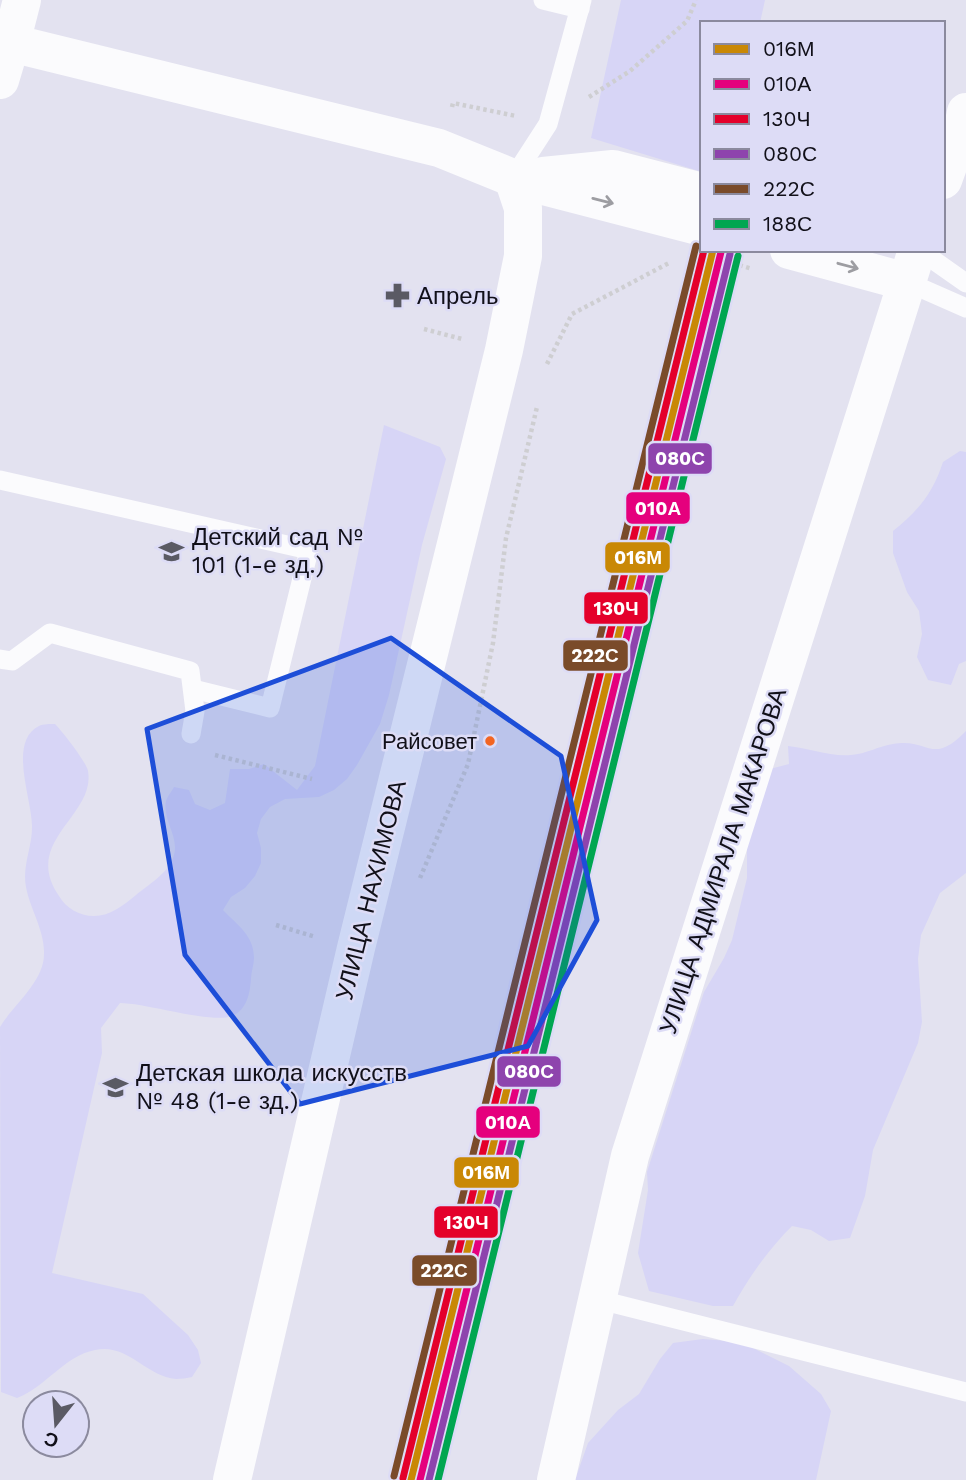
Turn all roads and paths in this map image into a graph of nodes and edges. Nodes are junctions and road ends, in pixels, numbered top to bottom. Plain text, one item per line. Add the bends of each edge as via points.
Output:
1 (22, 0) edge
2 (543, 0) edge
3 (581, 5) edge
4 (10, 43) junction
5 (0, 80) edge
6 (965, 119) edge
7 (945, 174) edge
8 (513, 178) junction
9 (700, 191) edge
10 (700, 240) edge
11 (725, 252) edge
12 (812, 252) edge
13 (680, 257) dead end
14 (914, 261) edge
15 (756, 270) dead end
16 (966, 283) edge
17 (966, 308) edge
18 (545, 376) dead end
19 (538, 403) dead end
20 (0, 480) edge
21 (0, 659) edge
22 (193, 690) junction
23 (191, 734) dead end
24 (213, 755) dead end
25 (313, 779) dead end
26 (418, 884) dead end
27 (276, 925) dead end
28 (356, 948) junction
29 (596, 1299) junction
30 (966, 1392) edge
31 (232, 1480) edge
32 (556, 1480) edge

1 - 4 street
2 - 3 lane
3 - 8 lane via 548,124
4 - 5 street
4 - 8 street via 439,148
6 - 7 street
8 - 9 street via 613,169
8 -> 10 street
8 - 28 street, УЛИЦА НАХИМОВА via 523,208 523,256 507,337
11 - 15 path
12 -> 14 street
13 - 18 path via 572,314
14 - 16 lane
14 - 17 lane
14 - 29 street, УЛИЦА АДМИРАЛА МАКАРОВА via 630,1156
19 - 26 path via 506,538 493,643 468,764
20 - 22 lane via 309,550 270,708
21 - 22 lane via 12,662 50,633 190,671
22 - 23 lane
24 - 25 path
27 - 28 path
28 - 31 street, УЛИЦА НАХИМОВА
29 - 30 lane
29 - 32 street, УЛИЦА АДМИРАЛА МАКАРОВА

